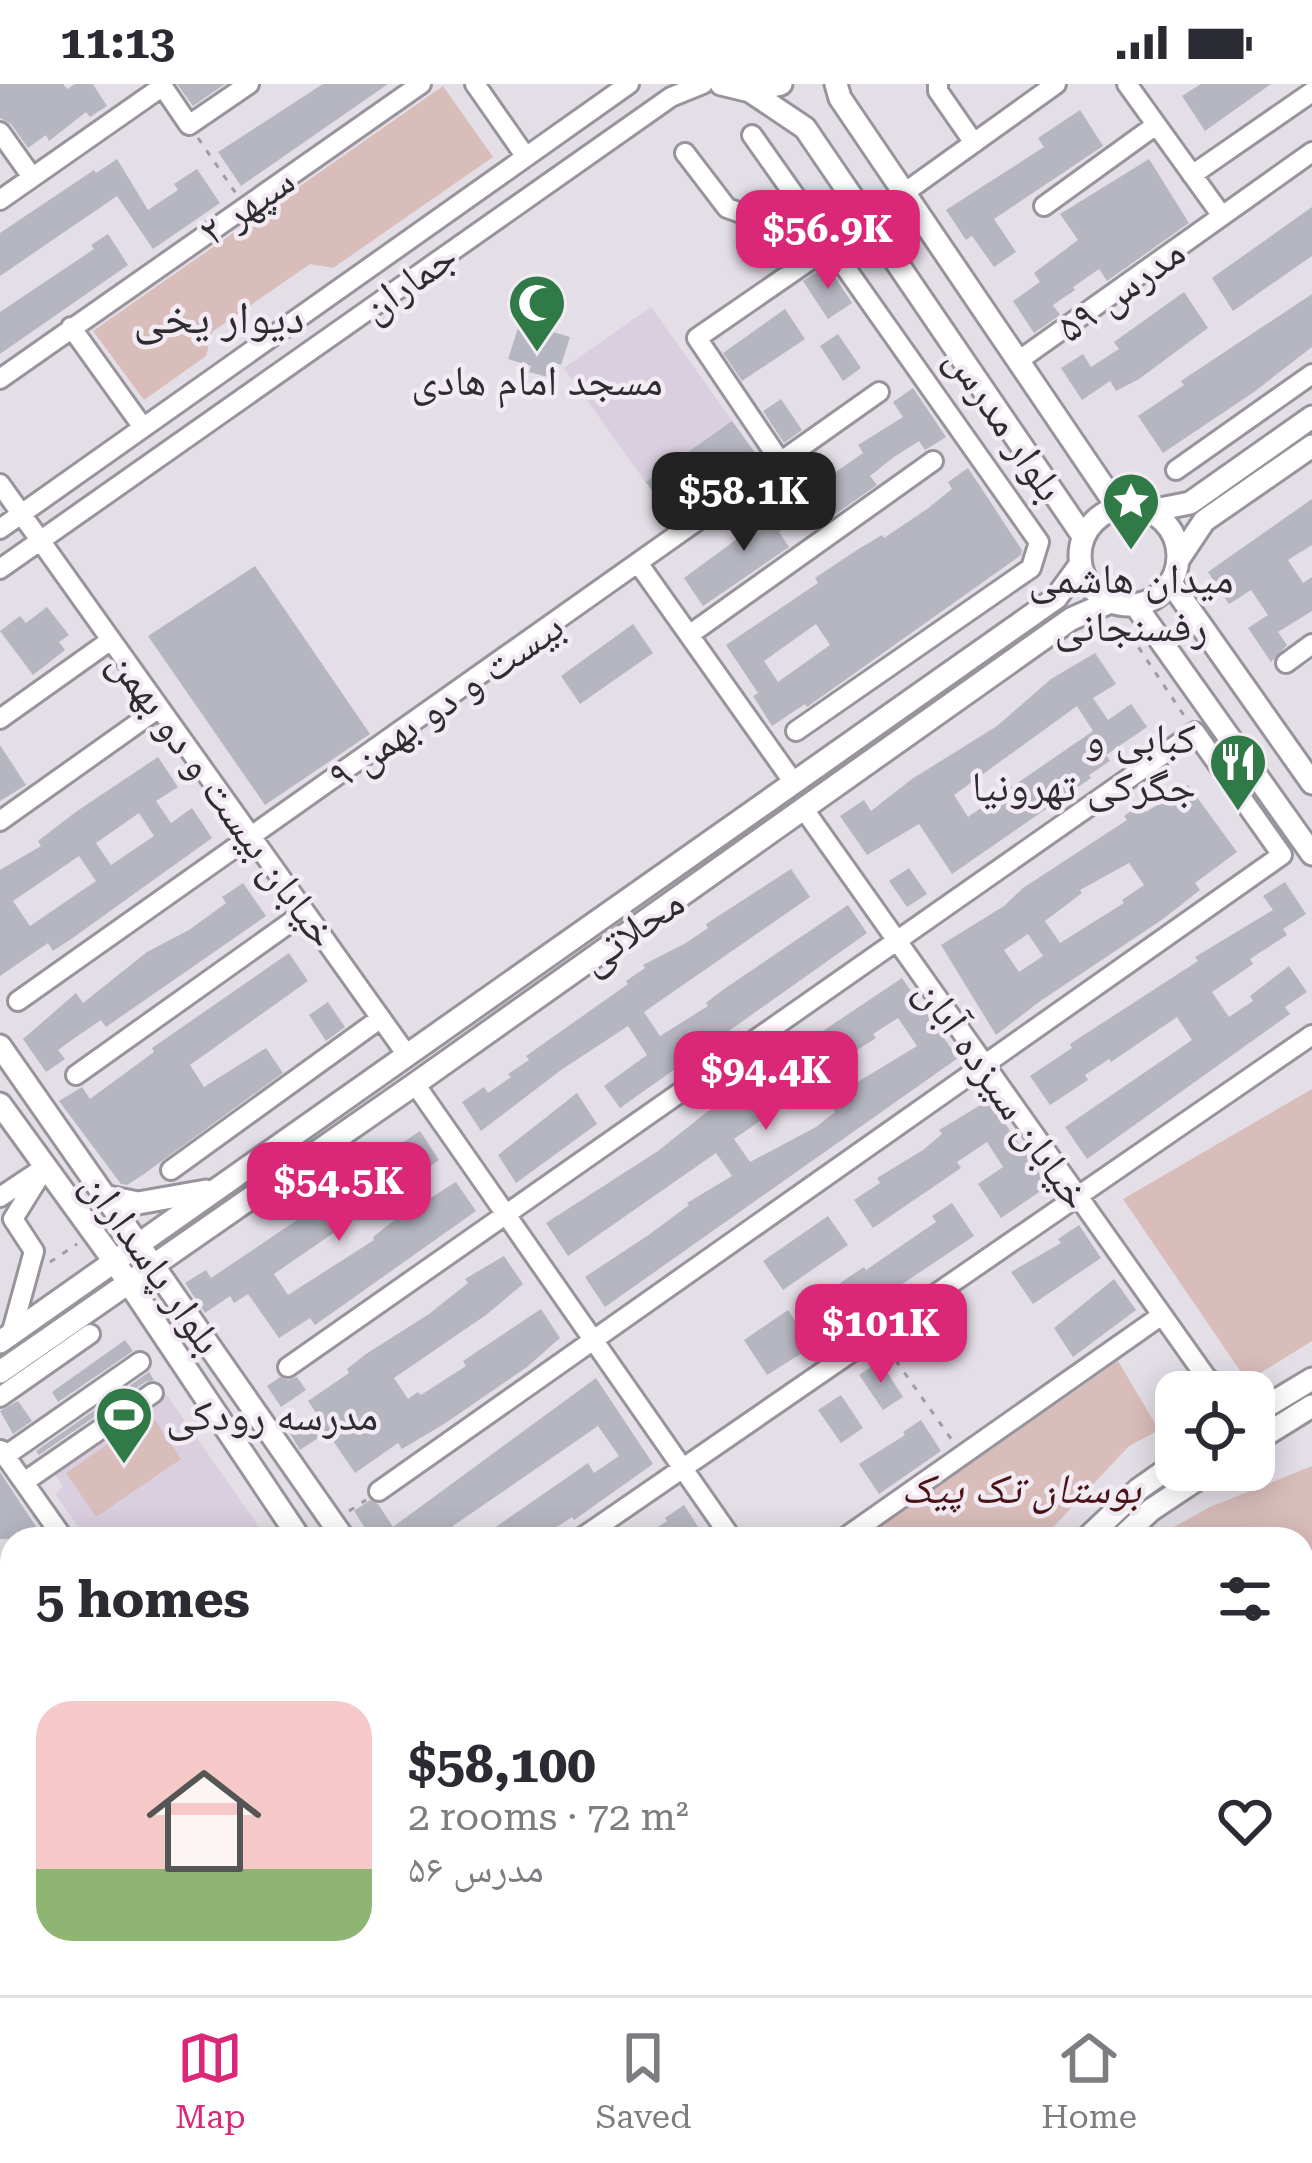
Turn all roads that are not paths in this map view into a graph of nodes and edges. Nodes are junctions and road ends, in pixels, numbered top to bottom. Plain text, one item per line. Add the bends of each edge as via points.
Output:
1 (249, 84) edge
2 (421, 84) edge
3 (475, 84) edge
4 (629, 84) edge
5 (703, 84) edge
6 (721, 84) edge
7 (781, 84) edge
8 (836, 84) edge
9 (938, 84) edge
10 (1056, 84) edge
11 (162, 85) edge
12 (1137, 88) edge
13 (749, 91) junction
14 (1312, 92) edge
15 (1156, 125) junction
16 (0, 132) edge
17 (752, 135) dead end
18 (974, 143) junction
19 (1312, 152) edge
20 (685, 153) dead end
21 (526, 158) junction
22 (1192, 175) junction
23 (32, 178) junction
24 (904, 193) junction
25 (0, 200) edge
26 (1044, 206) dead end
27 (1222, 216) junction
28 (868, 220) junction
29 (832, 245) junction
30 (795, 270) junction
31 (71, 327) junction
32 (1018, 361) junction
33 (1312, 374) edge
34 (0, 379) edge
35 (879, 392) dead end
36 (1312, 417) edge
37 (142, 426) junction
38 (1312, 446) edge
39 (779, 461) junction
40 (933, 461) dead end
41 (1176, 470) dead end
42 (0, 484) edge
43 (1118, 508) junction
44 (1150, 511) junction
45 (21, 514) junction
46 (0, 529) edge
47 (1083, 536) junction
48 (40, 540) junction
49 (1178, 560) junction
50 (638, 563) junction
51 (1080, 565) junction
52 (0, 569) edge
53 (1171, 583) junction
54 (1110, 602) junction
55 (1136, 605) junction
56 (688, 635) junction
57 (111, 640) junction
58 (1312, 644) edge
59 (1286, 662) dead end
60 (160, 708) junction
61 (0, 719) edge
62 (796, 731) dead end
63 (1312, 783) edge
64 (794, 784) junction
65 (803, 808) junction
66 (0, 821) edge
67 (252, 837) junction
68 (1312, 854) edge
69 (305, 912) junction
70 (896, 939) junction
71 (18, 1001) dead end
72 (381, 1018) junction
73 (1312, 1035) edge
74 (0, 1046) edge
75 (407, 1055) junction
76 (985, 1064) junction
77 (76, 1075) dead end
78 (415, 1084) junction
79 (0, 1104) edge
80 (46, 1166) junction
81 (171, 1170) dead end
82 (218, 1189) junction
83 (0, 1197) edge
84 (109, 1197) junction
85 (1078, 1197) junction
86 (505, 1214) junction
87 (141, 1243) junction
88 (114, 1261) junction
89 (156, 1265) junction
90 (130, 1284) junction
91 (1162, 1315) junction
92 (90, 1334) dead end
93 (5, 1338) edge
94 (592, 1339) junction
95 (140, 1362) dead end
96 (288, 1367) dead end
97 (1198, 1371) edge
98 (0, 1372) edge
99 (1312, 1379) edge
100 (1292, 1390) junction
101 (153, 1393) dead end
102 (1275, 1395) edge
103 (0, 1396) edge
104 (1275, 1401) edge
105 (1312, 1406) edge
106 (1275, 1429) edge
107 (3, 1452) edge
108 (683, 1468) junction
109 (1155, 1478) edge
110 (24, 1482) junction
111 (379, 1491) road end
112 (1179, 1491) edge
113 (56, 1527) edge
114 (292, 1527) edge
115 (335, 1527) edge
116 (597, 1527) edge
117 (725, 1527) edge
118 (860, 1527) edge
119 (1099, 1527) edge
120 (1133, 1527) edge

1 - 11 street via 189,124
2 - 31 street, سپهر ۲
3 - 21 street
4 - 21 street, جماران
5 - 48 street, جماران via 670,97
6 - 13 main road
7 - 13 main road
8 - 24 main road, بلوار مدرس
9 - 18 street
10 - 18 street
11 - 23 street
12 - 15 street
13 - 28 main road, بلوار مدرس via 805,128
14 - 22 street
15 - 22 street
15 - 26 street
16 - 23 street
17 - 29 street
18 - 24 street
19 - 27 street, مدرس ۵۹
20 - 30 street via 727,208 758,219
21 - 37 street, جماران
22 - 27 street
23 - 25 street
24 - 32 main road, بلوار مدرس
27 - 32 street, مدرس ۵۹
28 - 29 street
28 - 47 main road, بلوار مدرس
29 - 30 street
29 - 62 street via 1039,542 1031,568
30 - 39 street via 698,338
31 - 34 street, سپهر ۲
31 - 37 street
32 - 43 main road, بلوار مدرس
33 - 41 street
35 - 39 street, بیست و دو بهمن ۹
36 - 44 main road via 1190,503
37 - 45 street, جماران
38 - 49 main road via 1204,521
39 - 50 street, بیست و دو بهمن ۹
40 - 56 street
42 - 45 street, خیابان بیست و دو بهمن
43 - 44 main road
43 - 47 main road
44 - 49 main road via 1172,533
45 - 46 street, جماران
45 - 48 street, خیابان بیست و دو بهمن
47 - 51 main road
48 - 52 street, جماران
48 - 57 street, خیابان بیست و دو بهمن
49 - 53 main road
50 - 56 street
50 - 67 street, بیست و دو بهمن ۹
51 - 54 main road via 1090,588
51 - 64 main road, محلاتی via 1056,598
53 - 55 main road
53 - 63 main road
54 - 55 main road
54 - 65 main road, محلاتی via 1071,619
55 - 68 main road
56 - 64 street
57 - 60 street, خیابان بیست و دو بهمن
57 - 61 street
58 - 59 street
60 - 66 street
60 - 67 street, خیابان بیست و دو بهمن
64 - 75 main road, محلاتی
65 - 70 street, خیابان سیزده آبان
65 - 78 main road, محلاتی
67 - 69 street, خیابان بیست و دو بهمن
67 - 71 street, بیست و دو بهمن ۹
69 - 72 street, خیابان بیست و دو بهمن
69 - 77 street
70 - 76 street, خیابان سیزده آبان
70 - 76 street via 1195,732 1282,856
70 - 86 street
72 - 75 street, خیابان بیست و دو بهمن
72 - 81 street
73 - 85 street
74 - 84 main road, بلوار پاسداران
75 - 82 main road, محلاتی
76 - 85 street, خیابان سیزده آبان
76 - 94 street
78 - 86 street
78 - 89 main road, محلاتی
79 - 80 main road, بلوار پاسداران
80 - 83 street
80 - 88 main road, بلوار پاسداران
80 - 93 street via 13,1219 34,1251
82 - 84 main road via 138,1203
82 - 87 main road, محلاتی
84 - 87 main road, بلوار پاسداران
85 - 91 street, خیابان سیزده آبان
85 - 108 street
86 - 94 street
86 - 96 street
87 - 88 main road, محلاتی
87 - 89 main road, بلوار پاسداران
88 - 90 main road, بلوار پاسداران
88 - 93 main road
89 - 90 main road, محلاتی
89 - 115 main road, بلوار پاسداران
90 - 98 main road
90 - 114 main road, بلوار پاسداران
91 - 97 street, خیابان سیزده آبان
91 - 118 street
92 - 103 street
94 - 108 street
94 - 111 street
95 - 107 street
99 - 100 main road
100 - 102 street
100 - 104 main road
101 - 110 street
105 - 106 main road
107 - 110 street
108 - 116 street
108 - 117 street
109 - 119 main road
110 - 113 street
112 - 120 main road

